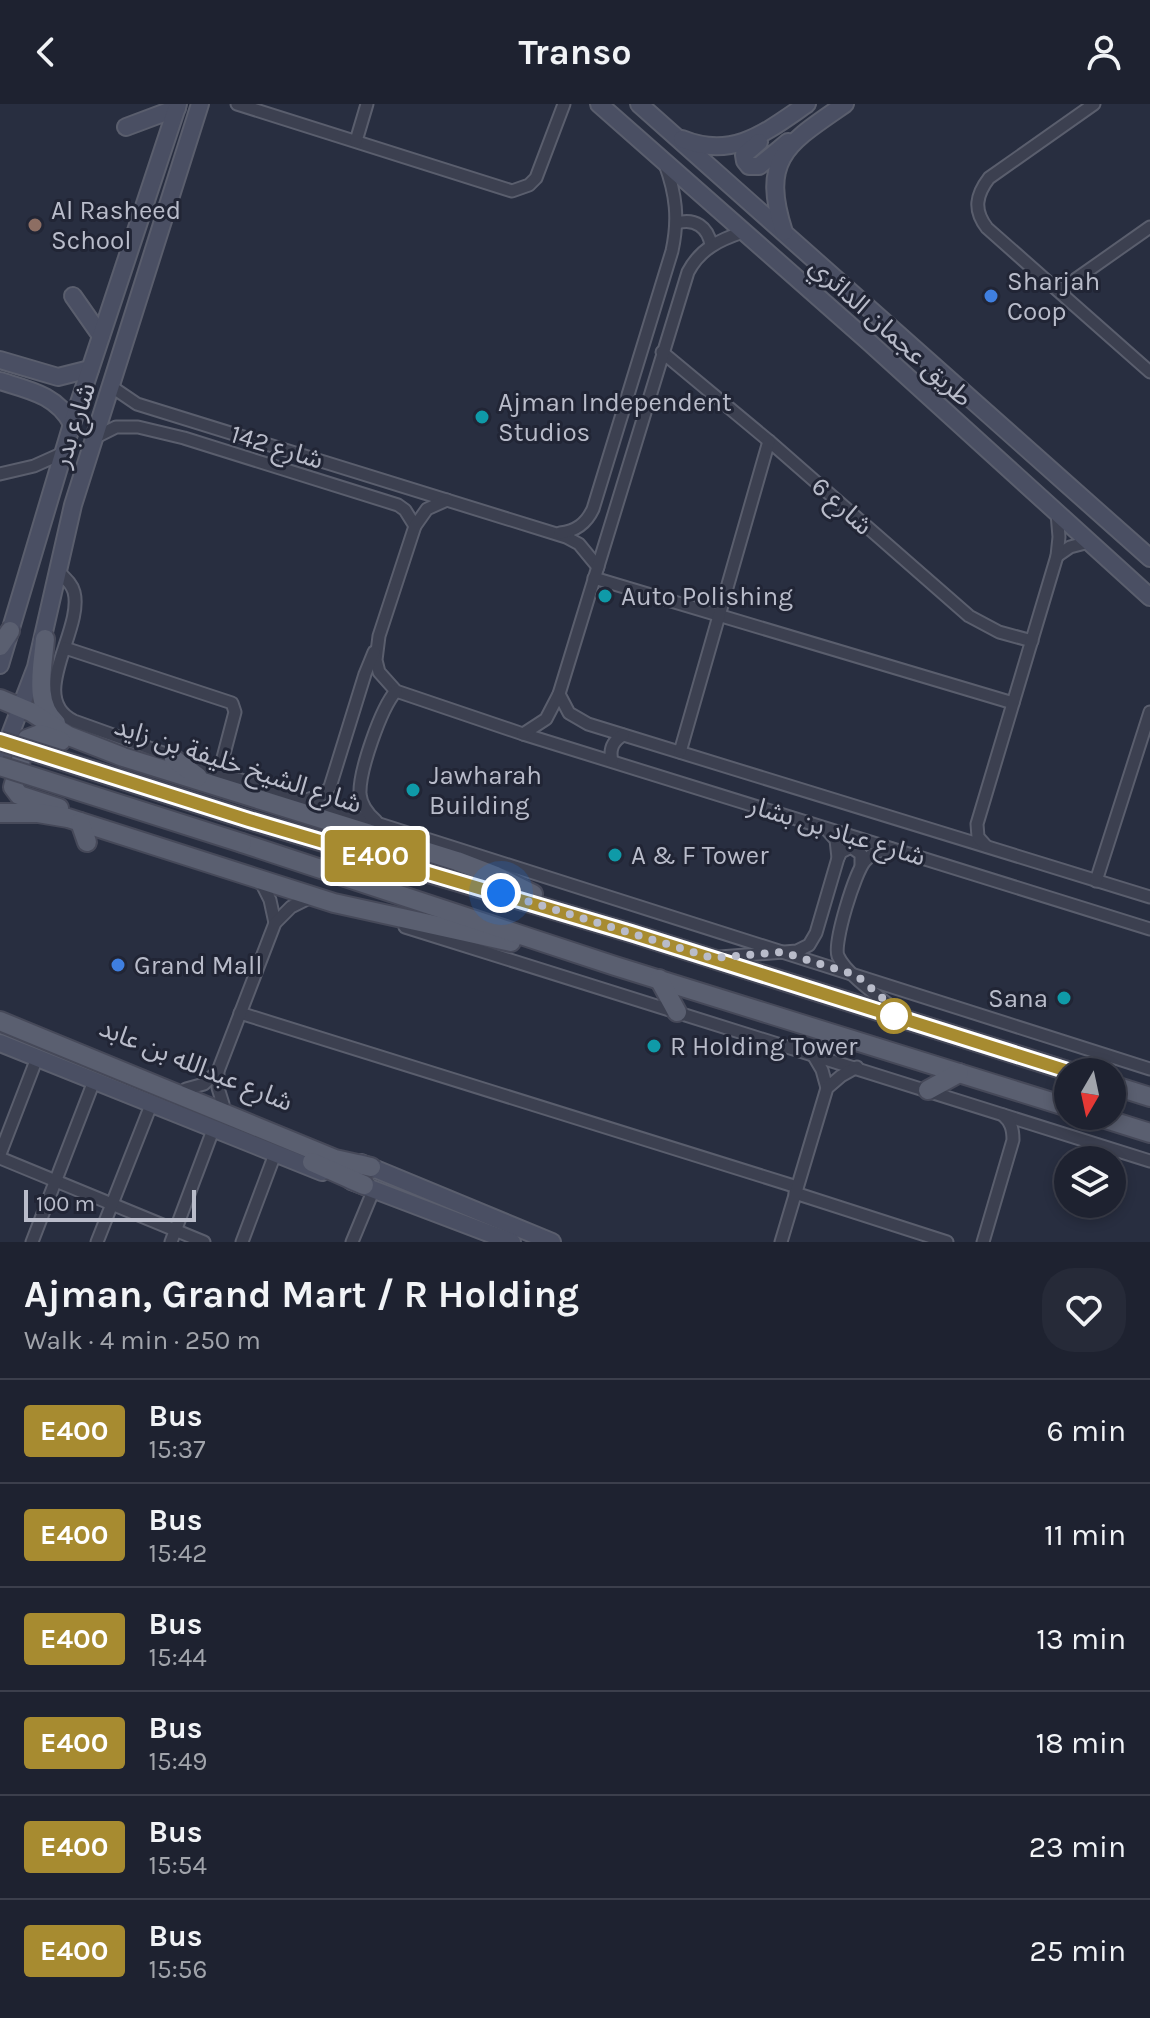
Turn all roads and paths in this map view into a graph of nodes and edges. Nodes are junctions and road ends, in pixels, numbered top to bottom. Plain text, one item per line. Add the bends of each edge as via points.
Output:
1 (200, 104) edge
2 (237, 104) edge
3 (367, 104) edge
4 (575, 104) edge
5 (599, 104) edge
6 (639, 104) edge
7 (807, 104) edge
8 (845, 104) edge
9 (1094, 104) edge
10 (178, 106) edge
11 (564, 108) edge
12 (787, 118) junction
13 (126, 127) dead end
14 (672, 134) junction
15 (799, 138) junction
16 (356, 141) junction
17 (665, 163) junction
18 (677, 223) junction
19 (1150, 227) edge
20 (743, 232) junction
21 (784, 234) junction
22 (711, 245) junction
23 (1059, 291) junction
24 (73, 296) dead end
25 (101, 336) junction
26 (662, 352) junction
27 (0, 360) edge
28 (90, 369) junction
29 (1150, 372) edge
30 (0, 381) edge
31 (112, 387) junction
32 (188, 420) junction
33 (72, 424) junction
34 (96, 437) junction
35 (184, 438) junction
36 (769, 441) junction
37 (63, 453) junction
38 (0, 474) edge
39 (604, 477) junction
40 (384, 480) junction
41 (624, 483) junction
42 (377, 498) junction
43 (447, 500) junction
44 (1057, 513) junction
45 (415, 526) junction
46 (553, 532) junction
47 (1089, 542) junction
48 (1057, 556) junction
49 (1150, 558) edge
50 (59, 572) junction
51 (596, 572) junction
52 (1150, 597) edge
53 (719, 615) junction
54 (5, 639) edge
55 (45, 639) junction
56 (1032, 641) junction
57 (65, 648) junction
58 (376, 648) junction
59 (0, 665) edge
60 (396, 691) junction
61 (559, 694) junction
62 (0, 699) edge
63 (1013, 703) junction
64 (22, 707) junction
65 (1150, 712) edge
66 (523, 734) junction
67 (623, 735) junction
68 (0, 741) edge
69 (680, 752) junction
70 (174, 759) joint
71 (131, 760) junction
72 (612, 761) junction
73 (0, 763) edge
74 (213, 779) junction
75 (286, 794) junction
76 (305, 800) junction
77 (262, 801) junction
78 (0, 813) edge
79 (71, 819) junction
80 (376, 822) junction
81 (977, 824) junction
82 (824, 827) junction
83 (0, 829) edge
84 (957, 837) junction
85 (87, 842) dead end
86 (986, 847) junction
87 (894, 849) junction
88 (838, 858) junction
89 (861, 865) junction
90 (259, 880) junction
91 (1096, 881) junction
92 (311, 897) junction
93 (1150, 897) edge
94 (551, 908) junction
95 (367, 911) junction
96 (275, 923) junction
97 (1150, 929) edge
98 (782, 952) junction
99 (712, 958) junction
100 (615, 966) junction
101 (856, 975) junction
102 (659, 979) junction
103 (677, 1012) junction
104 (0, 1013) edge
105 (240, 1013) junction
106 (908, 1020) junction
107 (0, 1021) edge
108 (0, 1029) edge
109 (0, 1043) edge
110 (812, 1053) junction
111 (37, 1058) junction
112 (857, 1067) junction
113 (1054, 1067) edge
114 (1150, 1069) edge
115 (218, 1071) junction
116 (959, 1073) junction
117 (94, 1081) junction
118 (827, 1088) junction
119 (186, 1089) junction
120 (1126, 1089) edge
121 (928, 1090) junction
122 (1150, 1097) edge
123 (159, 1098) junction
124 (1054, 1103) edge
125 (223, 1104) junction
126 (1002, 1114) junction
127 (1126, 1125) edge
128 (1040, 1126) junction
129 (213, 1130) junction
130 (1150, 1133) edge
131 (1013, 1140) junction
132 (275, 1154) junction
133 (0, 1156) edge
134 (1150, 1161) edge
135 (370, 1180) junction
136 (56, 1181) junction
137 (796, 1190) junction
138 (112, 1204) junction
139 (173, 1236) edge
140 (496, 1238) edge
141 (32, 1242) edge
142 (97, 1242) edge
143 (204, 1242) edge
144 (242, 1242) edge
145 (352, 1242) edge
146 (512, 1242) edge
147 (552, 1242) edge
148 (781, 1242) edge
149 (947, 1242) edge
150 (983, 1242) edge

1 - 31 main road, شارع بدر
2 - 16 street
3 - 16 street
4 - 11 street
5 - 17 main road, طريق عجمان الدائري
6 - 14 main road, طريق عجمان الدائري
7 - 12 main road
8 - 15 main road
9 - 23 street via 989,178 977,203 983,223
10 - 13 main road
10 - 25 main road, شارع بدر
11 - 16 street via 536,178 521,190
12 - 14 main road via 756,137 725,147
12 - 15 main road via 746,152 745,161 756,167
14 - 21 main road, طريق عجمان الدائري
15 - 21 main road via 774,180
17 - 18 street
17 - 20 main road, طريق عجمان الدائري
18 - 22 street via 698,223
18 - 39 street
19 - 23 street
20 - 22 street
20 - 44 main road, طريق عجمان الدائري
21 - 49 main road, طريق عجمان الدائري
22 - 26 street via 688,272
23 - 29 street
24 - 25 main road
25 - 28 main road, شارع بدر
26 - 36 street, شارع 6
26 - 41 street
27 - 28 main road via 58,377
28 - 33 main road, شارع بدر
30 - 33 main road via 49,398
31 - 32 street, شارع 142 via 137,404
31 - 34 main road, شارع بدر
32 - 35 street via 181,429
32 - 40 street, شارع 142
33 - 37 main road, شارع بدر
34 - 35 street, شارع 142 via 123,426
34 - 50 main road, شارع بدر via 73,505
35 - 42 street, شارع 142
36 - 53 street
36 - 56 street, شارع 6 via 969,616
37 - 38 street
37 - 54 main road, شارع بدر
39 - 41 street via 612,485
39 - 46 street via 584,523 570,532
40 - 42 street
40 - 43 street, شارع 142
41 - 51 street
42 - 45 street, شارع 142 via 405,510
43 - 45 street via 427,509
43 - 46 street
44 - 47 main road, طريق عجمان الدائري
44 - 48 street
45 - 58 street
46 - 51 street via 579,544
47 - 48 street
47 - 52 main road, طريق عجمان الدائري
48 - 56 street
50 - 55 main road, شارع بدر
50 - 57 street via 75,597
51 - 53 street
51 - 61 street
53 - 63 street
53 - 69 street
54 - 59 main road, شارع بدر
55 - 64 main road, شارع بدر
55 - 71 main road via 41,689 46,712 58,725
56 - 63 street
57 - 70 street via 54,695 59,712
57 - 74 street via 228,700 235,712
58 - 60 street via 379,672
58 - 76 street via 330,787
60 - 66 street, شارع عباد بن بشار
60 - 80 street via 383,710 362,781 362,804
61 - 66 street via 546,719
61 - 67 street, شارع عباد بن بشار via 562,705 578,720
62 - 64 main road, شارع الشيخ خليفة بن زايد
63 - 81 street
64 - 71 main road, شارع الشيخ خليفة بن زايد via 69,736
64 - 73 main road, شارع بدر
65 - 91 street
66 - 72 street, شارع عباد بن بشار
67 - 69 street, شارع عباد بن بشار
67 - 72 street via 611,748
68 - 94 main road, شارع الشيخ خليفة بن زايد, bridge
69 - 84 street, شارع عباد بن بشار
70 - 74 main road
71 - 74 main road, شارع الشيخ خليفة بن زايد
71 - 79 main road via 106,759 46,735 27,739 15,792 58,807
72 - 82 street, شارع عباد بن بشار
73 - 100 main road, bridge
74 - 75 street
74 - 77 main road, شارع الشيخ خليفة بن زايد
75 - 76 street
75 - 77 main road
76 - 80 street
77 - 94 main road, شارع الشيخ خليفة بن زايد via 477,868
78 - 79 main road
79 - 83 main road via 17,822
79 - 85 main road
79 - 90 main road
80 - 98 street
81 - 84 street
81 - 86 street
82 - 87 street, شارع عباد بن بشار
82 - 88 street via 836,840
84 - 86 street, شارع عباد بن بشار
86 - 91 street, شارع عباد بن بشار
87 - 89 street via 875,852
87 - 97 street, شارع عباد بن بشار
88 - 89 street via 846,848 857,849
88 - 98 street via 813,939 804,949
89 - 101 street via 836,943 839,957
90 - 92 main road
90 - 96 street
91 - 93 street, شارع عباد بن بشار
92 - 95 main road
92 - 96 street
94 - 99 main road, شارع الشيخ خليفة بن زايد
95 - 100 main road
95 - 103 street
96 - 105 street
98 - 99 street
98 - 101 street
99 - 106 main road, شارع الشيخ خليفة بن زايد
100 - 102 main road
101 - 106 street
101 - 114 street
102 - 103 main road
102 - 116 main road
103 - 110 street
104 - 119 main road, شارع عبدالله بن عابد
105 - 115 street
105 - 137 street
106 - 113 main road, شارع الشيخ خليفة بن زايد
107 - 123 main road, شارع عبدالله بن عابد
108 - 123 main road, شارع عبدالله بن عابد
109 - 111 main road, شارع عبدالله بن عابد
110 - 112 street
110 - 118 street
111 - 117 main road, شارع عبدالله بن عابد
111 - 133 street
112 - 118 street
112 - 121 street
115 - 119 street via 204,1084
115 - 125 street
116 - 121 main road
116 - 124 main road
117 - 123 main road, شارع عبدالله بن عابد
117 - 136 street
118 - 137 street
119 - 125 main road, شارع عبدالله بن عابد
120 - 122 main road
121 - 126 street
123 - 129 main road, شارع عبدالله بن عابد
123 - 135 main road, شارع عبدالله بن عابد
123 - 138 street
125 - 135 main road, شارع عبدالله بن عابد
126 - 128 street
126 - 131 street via 1009,1120
127 - 130 main road
128 - 131 street
128 - 134 street
129 - 132 main road, شارع عبدالله بن عابد
129 - 139 street
131 - 150 street
132 - 135 main road, شارع عبدالله بن عابد
132 - 144 street
133 - 136 street
135 - 140 main road, شارع عبدالله بن عابد
135 - 145 street
135 - 147 main road, شارع عبدالله بن عابد
136 - 138 street
136 - 141 street
137 - 148 street
137 - 149 street
138 - 139 street
138 - 142 street
139 - 143 street
140 - 146 main road, شارع عبدالله بن عابد

